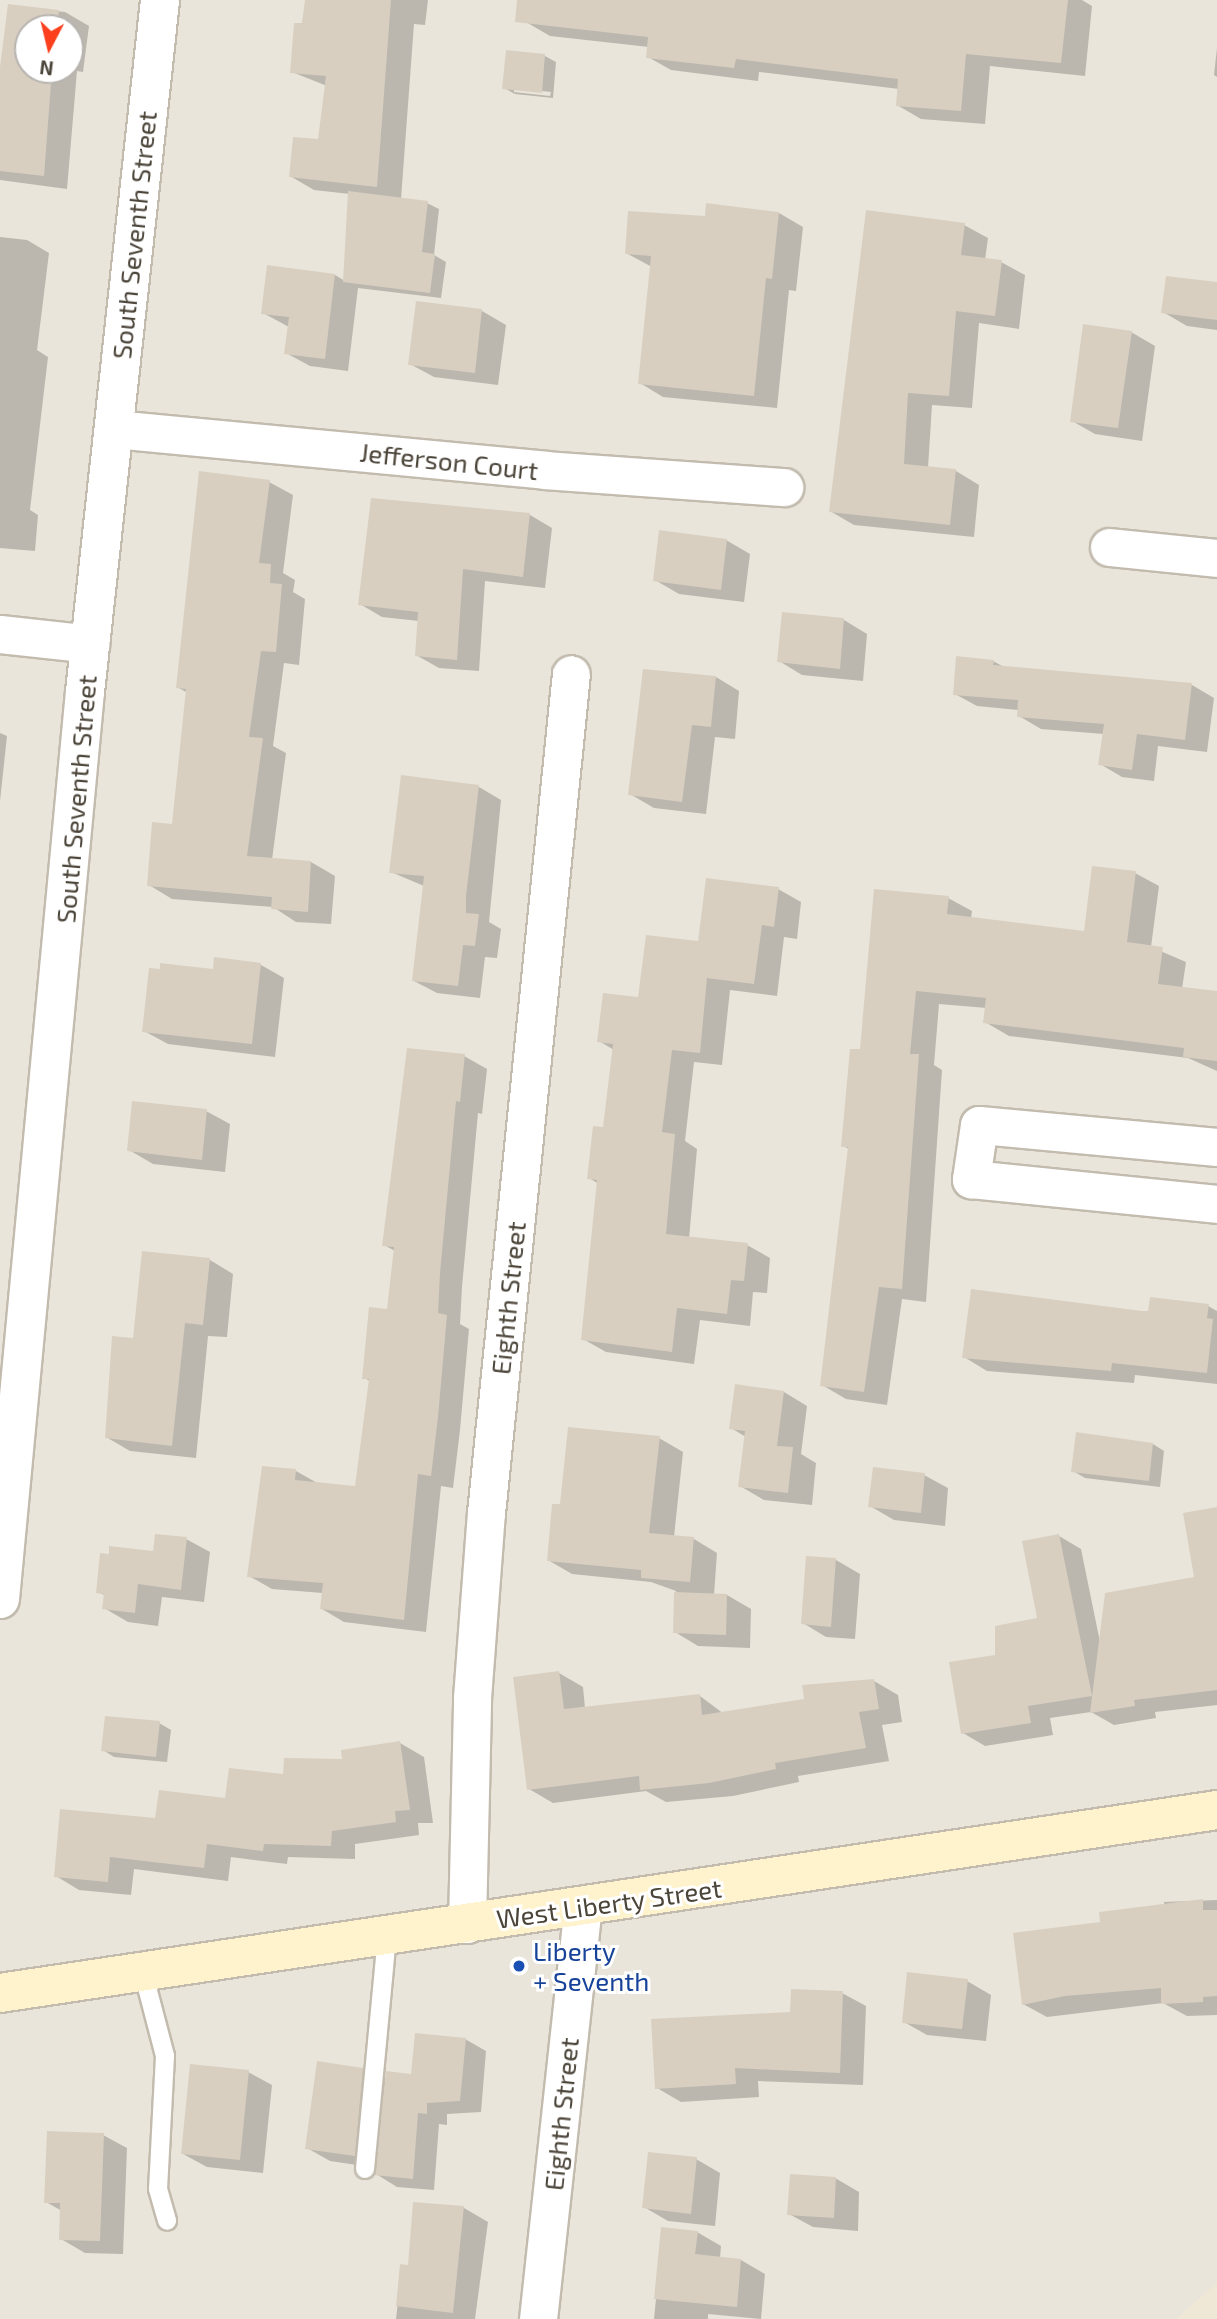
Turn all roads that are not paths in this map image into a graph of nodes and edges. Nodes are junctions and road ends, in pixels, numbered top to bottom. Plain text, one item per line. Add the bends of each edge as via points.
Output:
1 (160, 0) edge
2 (114, 429) junction
3 (784, 487) dead end
4 (1109, 547) dead end
5 (1217, 558) edge
6 (0, 634) edge
7 (90, 644) junction
8 (571, 674) dead end
9 (1217, 1147) edge
10 (1217, 1204) edge
11 (6, 1478) edge
12 (0, 1599) edge
13 (1217, 1810) edge
14 (583, 1908) junction
15 (467, 1924) junction
16 (387, 1936) junction
17 (143, 1972) junction
18 (0, 1993) edge
19 (365, 2169) dead end
20 (167, 2221) dead end
21 (538, 2319) edge

1 - 2 street, South Seventh Street
2 - 3 street, Jefferson Court via 545,470
2 - 7 street, South Seventh Street
4 - 5 street
6 - 7 street
7 - 11 street, South Seventh Street
8 - 15 street, Eighth Street via 486,1513 472,1698
9 - 10 street via 979,1125 971,1179
11 - 12 street, South Seventh Street
13 - 14 main road, West Liberty Street
14 - 15 main road, West Liberty Street
14 - 21 street, Eighth Street
15 - 16 main road, West Liberty Street
16 - 17 main road, West Liberty Street
16 - 19 lane
17 - 18 main road, West Liberty Street
17 - 20 lane via 165,2056 158,2189

